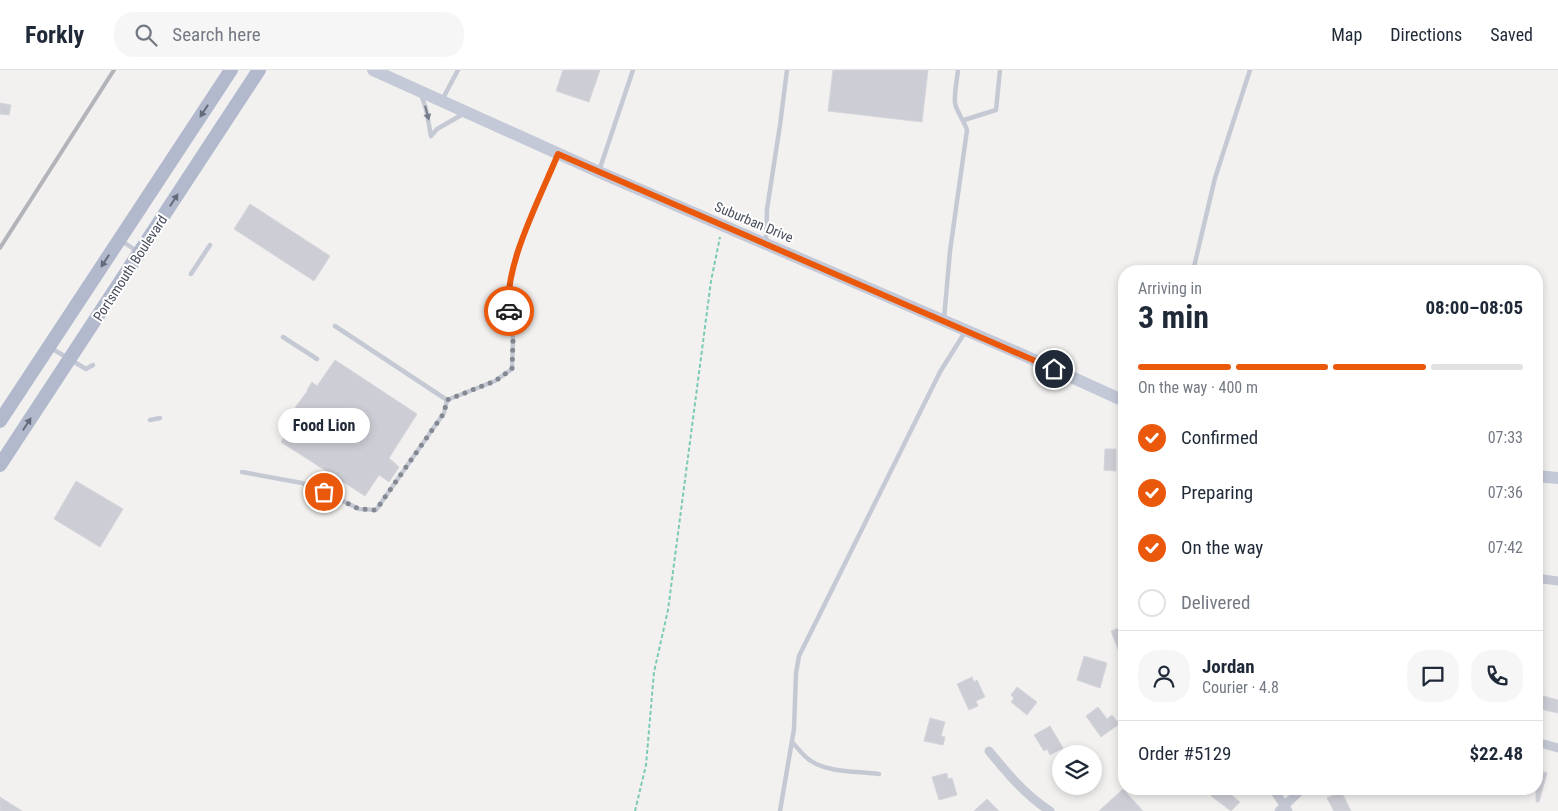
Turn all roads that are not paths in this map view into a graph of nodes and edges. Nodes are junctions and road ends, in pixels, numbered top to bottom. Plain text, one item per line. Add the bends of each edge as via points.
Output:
1 (231, 70) edge
2 (259, 70) edge
3 (373, 70) edge
4 (458, 70) edge
5 (633, 70) edge
6 (787, 70) edge
7 (958, 70) edge
8 (1000, 70) edge
9 (1250, 70) edge
10 (420, 92) junction
11 (441, 102) junction
12 (466, 112) junction
13 (964, 120) junction
14 (558, 154) junction
15 (599, 172) junction
16 (119, 239) junction
17 (766, 243) junction
18 (210, 245) dead end
19 (140, 253) junction
20 (1194, 265) edge
21 (191, 274) dead end
22 (944, 321) junction
23 (335, 326) dead end
24 (966, 330) junction
25 (283, 337) dead end
26 (48, 347) junction
27 (69, 359) junction
28 (316, 359) dead end
29 (92, 365) dead end
30 (1118, 398) edge
31 (447, 400) junction
32 (160, 418) dead end
33 (150, 420) dead end
34 (0, 421) edge
35 (0, 465) edge
36 (242, 472) dead end
37 (1543, 477) edge
38 (1558, 478) edge
39 (1543, 579) edge
40 (1558, 581) edge
41 (792, 742) junction
42 (1543, 744) edge
43 (1558, 748) edge
44 (989, 751) dead end
45 (879, 774) dead end
46 (1276, 795) edge
47 (1297, 795) edge
48 (1284, 809) edge
49 (780, 811) edge
50 (1050, 811) edge

1 -> 16 main road, Portsmouth Boulevard
19 -> 2 main road, Portsmouth Boulevard
3 - 10 main road, Suburban Drive
4 - 11 lane
5 - 15 lane
6 - 17 lane via 767,209
7 - 13 lane via 955,103
8 - 13 lane via 996,110
9 - 20 lane via 1215,178
10 - 11 main road, Suburban Drive
10 -> 12 lane via 431,136
11 - 12 main road, Suburban Drive
12 - 14 main road, Suburban Drive
13 - 22 lane via 967,130 950,250
14 - 15 main road, Suburban Drive
14 - 31 lane via 516,254 507,301 513,340 512,369 495,381
15 - 17 main road, Suburban Drive
16 - 19 lane
16 -> 26 main road, Portsmouth Boulevard
17 - 22 main road, Suburban Drive
18 - 21 lane
19 - 27 main road, Portsmouth Boulevard
22 - 24 main road, Suburban Drive
23 - 31 lane
24 - 30 main road, Suburban Drive
24 - 41 lane via 940,372 800,656
25 - 28 lane
26 - 27 lane
26 - 34 main road, Portsmouth Boulevard
27 - 29 lane via 86,369
35 -> 27 main road, Portsmouth Boulevard
31 - 36 lane via 444,413 376,510 359,509 302,484
32 - 33 lane
37 - 38 main road
39 - 40 street
41 - 45 lane via 808,760 818,765
41 - 49 lane
42 - 43 street
44 - 50 street via 1015,783
46 - 48 street
47 - 48 street

